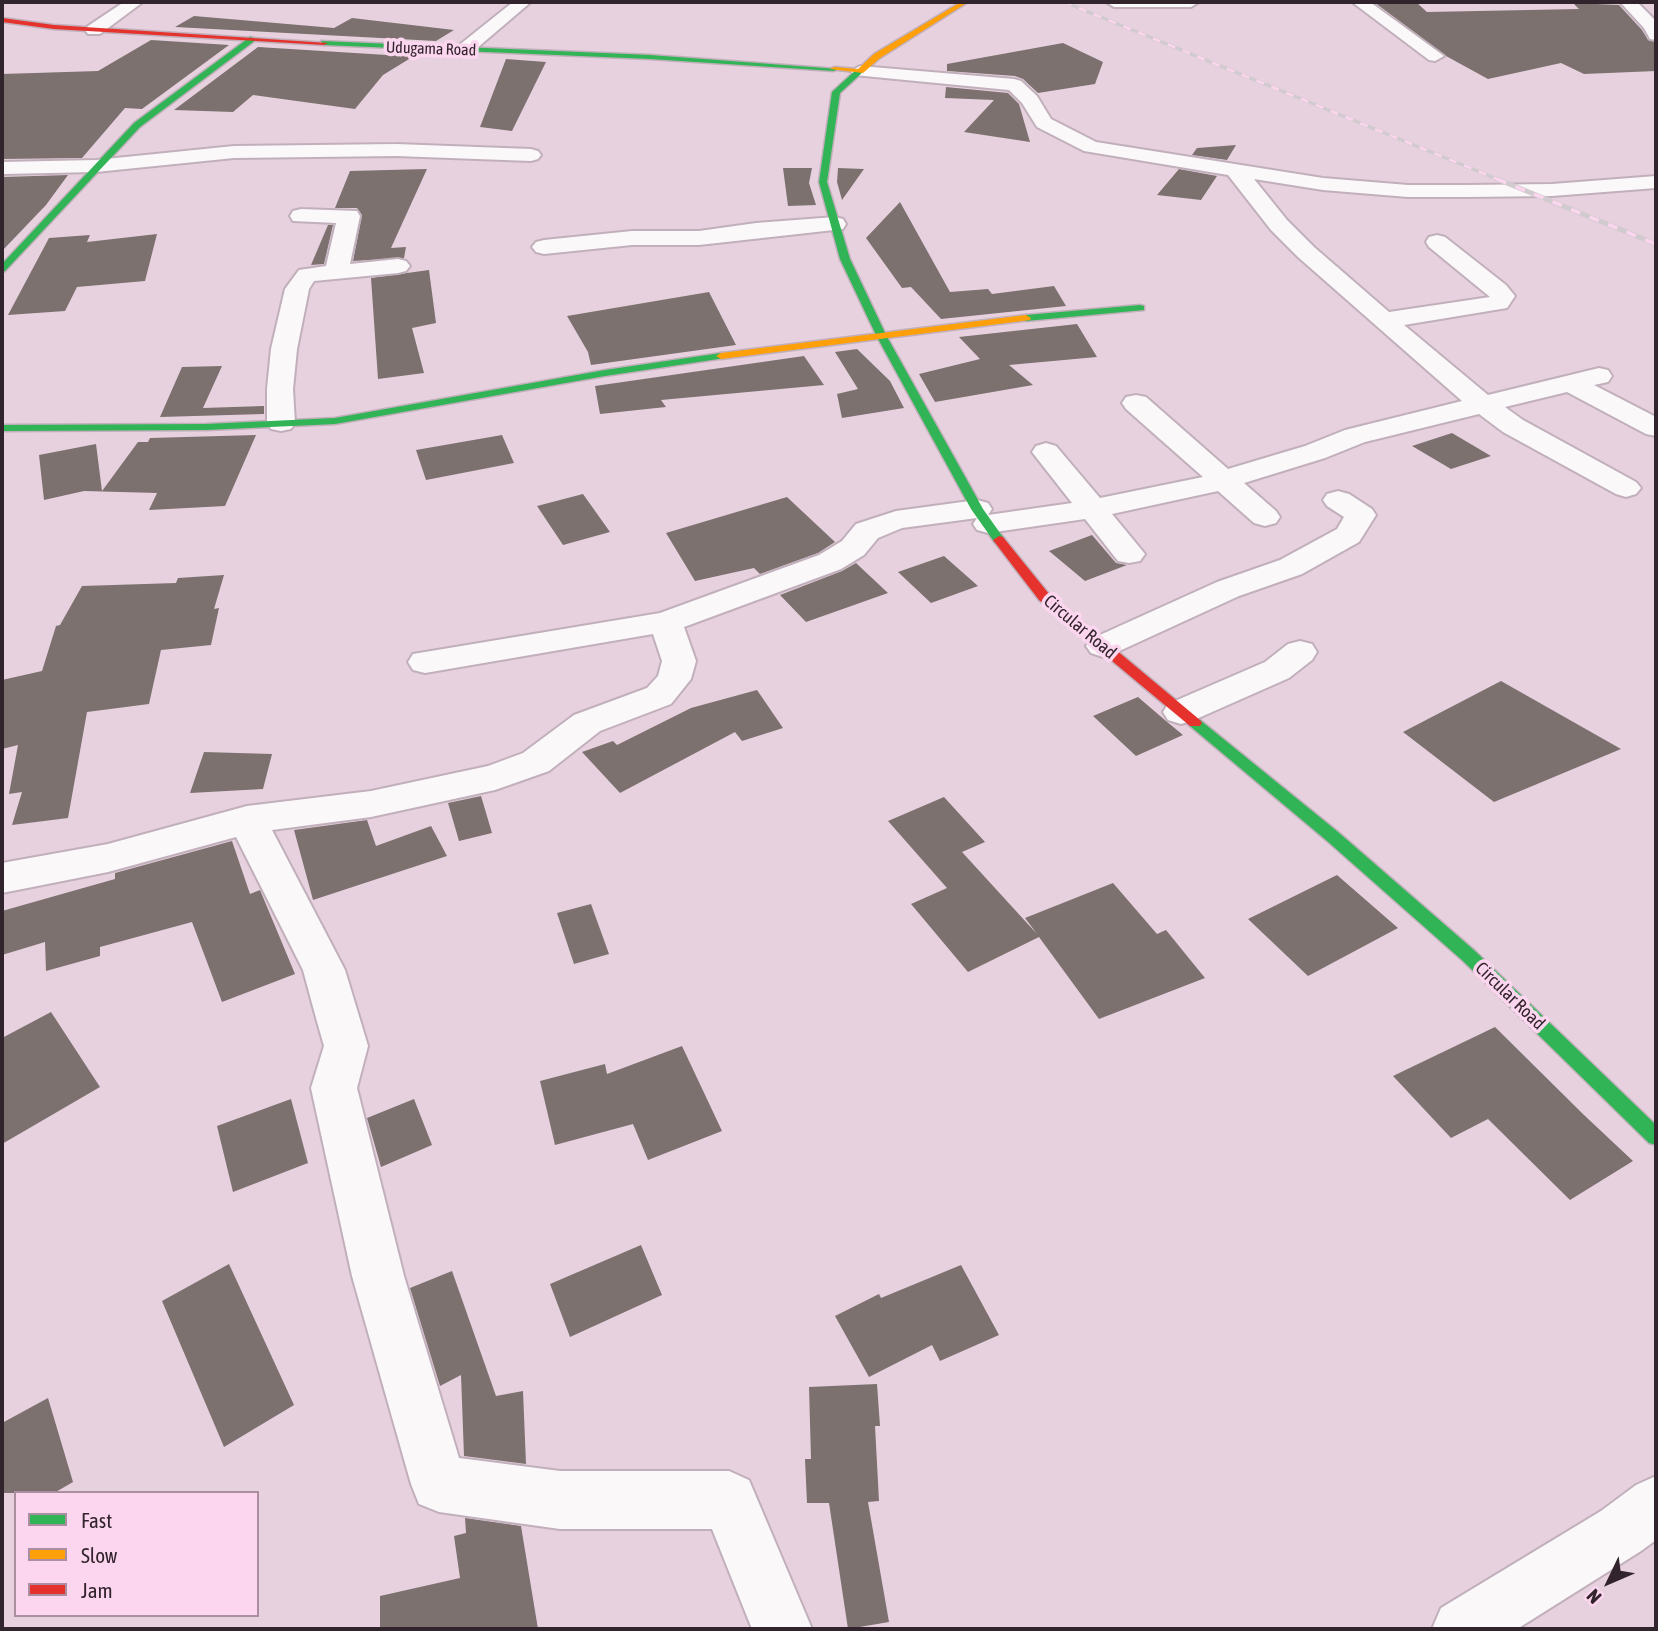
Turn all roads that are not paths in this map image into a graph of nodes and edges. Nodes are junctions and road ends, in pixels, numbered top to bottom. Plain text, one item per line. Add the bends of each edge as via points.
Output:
1 (135, 2) edge
2 (523, 2) edge
3 (965, 2) edge
4 (1114, 2) edge
5 (1191, 2) edge
6 (1360, 2) edge
7 (1628, 2) edge
8 (2, 20) edge
9 (94, 30) junction
10 (1656, 35) edge
11 (253, 39) junction
12 (464, 50) junction
13 (877, 56) junction
14 (1435, 56) dead end
15 (818, 69) junction
16 (860, 71) junction
17 (835, 92) junction
18 (531, 155) dead end
19 (96, 166) junction
20 (2, 167) edge
21 (1235, 170) junction
22 (1656, 182) edge
23 (301, 216) dead end
24 (835, 225) junction
25 (1437, 242) dead end
26 (544, 247) dead end
27 (398, 266) dead end
28 (2, 269) edge
29 (337, 271) junction
30 (1140, 308) dead end
31 (1383, 321) junction
32 (881, 335) junction
33 (1136, 403) dead end
34 (1484, 405) junction
35 (281, 423) junction
36 (2, 428) edge
37 (1656, 428) edge
38 (1046, 452) dead end
39 (1224, 481) junction
40 (1626, 488) dead end
41 (1338, 500) dead end
42 (1092, 509) junction
43 (983, 517) junction
44 (1265, 517) dead end
45 (1129, 554) dead end
46 (666, 622) junction
47 (1102, 646) junction
48 (1300, 652) dead end
49 (425, 662) dead end
50 (1181, 712) junction
51 (247, 820) junction
52 (2, 878) edge
53 (1656, 1137) edge
54 (1656, 1505) edge
55 (782, 1629) edge
56 (1462, 1629) edge

1 - 9 street
2 - 12 street
3 - 13 main road
4 - 5 street
6 - 14 street
7 - 10 street
8 - 9 main road, Udugama Road
9 - 11 main road, Udugama Road
11 - 12 main road, Udugama Road
11 - 19 main road via 137,125
12 - 15 main road, Udugama Road
13 - 15 main road
13 - 16 main road
15 - 16 main road, Udugama Road
15 - 17 main road
16 - 17 main road
16 - 21 street via 1014,85 1044,123 1091,147
17 - 24 main road, Circular Road via 823,182
18 - 19 street via 396,150 234,152
19 - 20 street
19 - 28 main road
21 - 22 street via 1408,191 1552,190
21 - 31 street via 1297,243
23 - 29 street via 349,216
24 - 26 street
24 - 32 main road, Circular Road via 845,259
25 - 31 street via 1497,290 1502,300
27 - 29 street
29 - 35 street via 307,275 297,289 284,349
30 - 32 main road
31 - 34 street
32 - 35 main road via 605,373 335,421
32 - 43 main road, Circular Road
33 - 39 street
34 - 37 street via 1584,383
34 - 39 street via 1355,436
34 - 40 street
35 - 36 main road
38 - 42 street
39 - 42 street
39 - 44 street
41 - 47 street via 1361,515 1348,535 1291,568 1228,589
42 - 43 street
42 - 45 street
43 - 46 street via 896,520 867,531 853,548 830,562
43 - 47 main road, Circular Road via 1044,597
46 - 49 street
46 - 51 street via 679,661 674,679 659,696 587,723 536,762 495,777 371,804
47 - 50 main road, Circular Road
48 - 50 street via 1277,670
50 - 53 main road, Circular Road via 1469,956
51 - 52 street via 108,858
51 - 55 street via 324,970 338,1018 346,1046 334,1088 378,1276 439,1484 560,1500 730,1500
54 - 56 street

